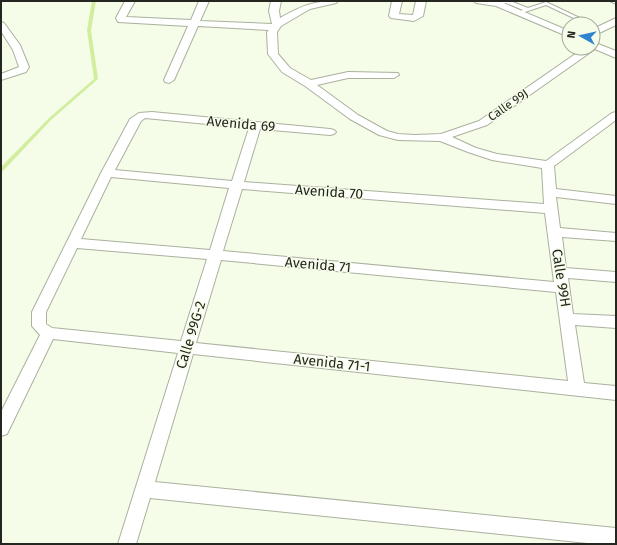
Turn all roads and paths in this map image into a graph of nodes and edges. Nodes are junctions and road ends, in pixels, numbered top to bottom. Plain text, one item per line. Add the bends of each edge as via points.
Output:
1 (130, 1) edge
2 (204, 1) edge
3 (276, 1) edge
4 (333, 1) edge
5 (397, 1) edge
6 (421, 1) edge
7 (479, 1) edge
8 (540, 1) edge
9 (612, 1) edge
10 (546, 3) junction
11 (616, 3) edge
12 (523, 12) junction
13 (574, 16) edge
14 (616, 21) edge
15 (194, 23) junction
16 (276, 25) junction
17 (601, 29) edge
18 (561, 30) edge
19 (3, 31) edge
20 (601, 49) edge
21 (616, 55) edge
22 (579, 56) edge
23 (394, 75) dead end
24 (1, 77) edge
25 (168, 80) dead end
26 (309, 84) junction
27 (616, 115) edge
28 (255, 125) junction
29 (330, 132) dead end
30 (442, 137) junction
31 (548, 165) junction
32 (106, 174) junction
33 (237, 186) junction
34 (550, 192) junction
35 (616, 200) edge
36 (551, 209) junction
37 (555, 232) junction
38 (616, 237) edge
39 (73, 243) junction
40 (215, 255) junction
41 (560, 272) junction
42 (616, 277) edge
43 (563, 288) junction
44 (567, 319) junction
45 (616, 322) edge
46 (48, 333) junction
47 (188, 348) junction
48 (577, 390) junction
49 (616, 394) edge
50 (1, 429) edge
51 (143, 489) junction
52 (616, 537) edge
53 (127, 544) edge

1 - 15 street via 121,20
2 - 15 street
3 - 16 street
4 - 16 street via 307,7
5 - 6 street via 394,16 414,18 418,16
7 - 12 street
8 - 10 lane
9 - 11 lane
10 - 12 lane
10 - 13 lane
12 - 18 street
14 - 17 street
15 - 16 street
15 - 25 street
16 - 26 street via 272,32 273,54 286,70
19 - 24 street via 20,54 24,67
20 - 21 street
22 - 30 street, Calle 99J via 483,123
23 - 26 street via 348,75
26 - 30 street, Calle 99J via 354,117 383,133 415,138
27 - 31 street
28 - 29 street, Avenida 69
28 - 32 street, Avenida 69 via 143,115 136,119
28 - 33 street, Calle 99G-2
30 - 31 street via 496,157
31 - 34 street, Calle 99H
32 - 33 street, Avenida 70
32 - 39 street
33 - 36 street, Avenida 70
33 - 40 street, Calle 99G-2
34 - 35 street
34 - 36 street, Calle 99H
36 - 37 street, Calle 99H
37 - 38 street
37 - 41 street, Calle 99H
39 - 40 street, Avenida 71
39 - 46 street via 39,312 39,326
40 - 43 street, Avenida 71
40 - 47 street, Calle 99G-2
41 - 42 street
41 - 43 street, Calle 99H
43 - 44 street, Calle 99H
44 - 45 street
44 - 48 street, Calle 99H
46 - 47 street, Avenida 71-1
46 - 50 street
47 - 48 street, Avenida 71-1
47 - 51 street, Calle 99G-2
48 - 49 street, Avenida 71-1
51 - 52 street
51 - 53 street, Calle 99G-2

